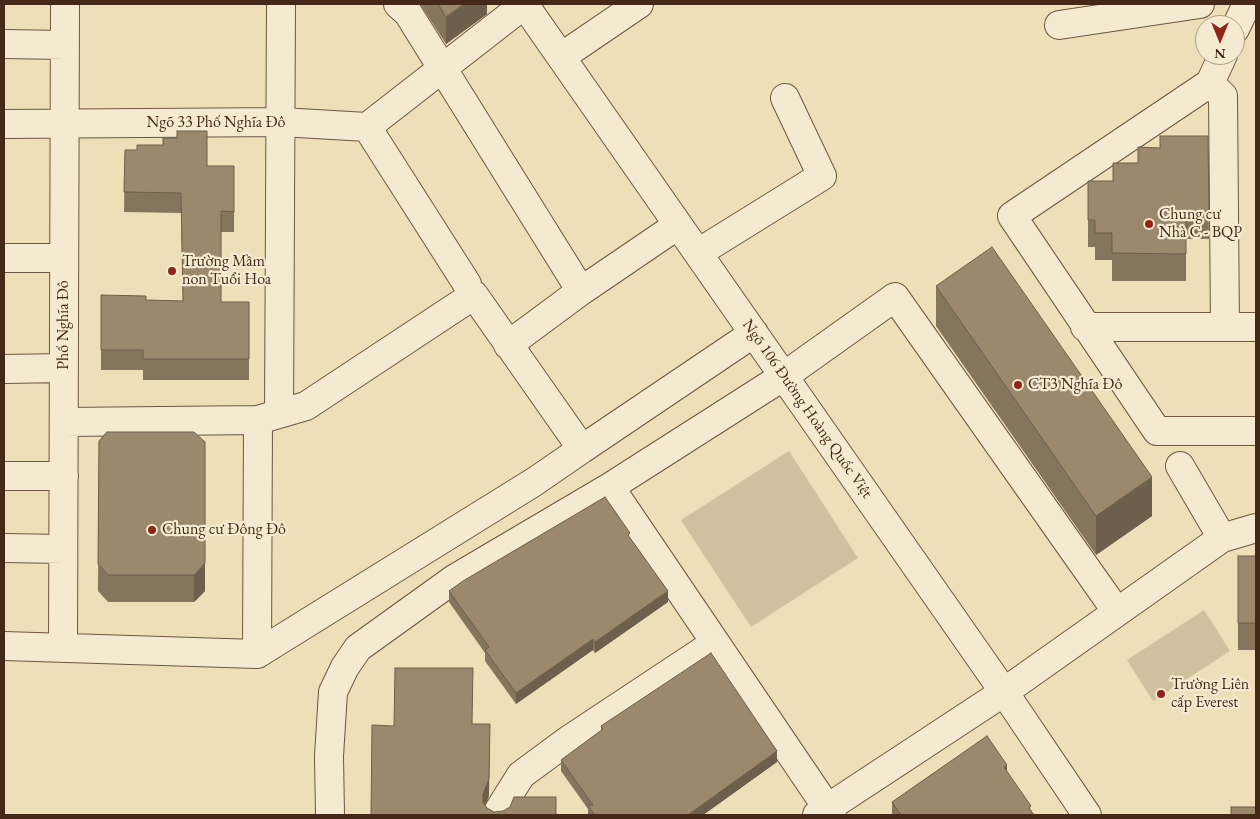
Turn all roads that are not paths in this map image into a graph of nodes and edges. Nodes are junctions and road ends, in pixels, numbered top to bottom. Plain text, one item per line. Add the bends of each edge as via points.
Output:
1 (65, 4) edge
2 (281, 4) edge
3 (398, 4) edge
4 (524, 4) edge
5 (639, 4) edge
6 (1200, 4) edge
7 (1059, 25) dead end
8 (4, 44) edge
9 (65, 45) junction
10 (561, 57) junction
11 (1218, 65) edge
12 (442, 70) junction
13 (1210, 83) junction
14 (785, 98) dead end
15 (281, 122) junction
16 (64, 123) junction
17 (4, 124) edge
18 (367, 127) junction
19 (678, 224) junction
20 (698, 253) junction
21 (4, 258) edge
22 (64, 258) junction
23 (470, 290) junction
24 (581, 291) junction
25 (1085, 326) junction
26 (1225, 327) junction
27 (1256, 327) edge
28 (754, 333) junction
29 (508, 345) junction
30 (64, 368) junction
31 (4, 369) edge
32 (784, 376) junction
33 (269, 417) junction
34 (64, 422) junction
35 (1256, 431) edge
36 (582, 449) junction
37 (1180, 466) dead end
38 (4, 476) edge
39 (64, 476) junction
40 (610, 487) junction
41 (1256, 528) edge
42 (1222, 538) junction
43 (4, 548) edge
44 (63, 549) junction
45 (1117, 612) junction
46 (715, 643) junction
47 (4, 646) edge
48 (63, 647) junction
49 (257, 654) junction
50 (1004, 692) junction
51 (825, 813) edge
52 (330, 815) edge
53 (498, 815) edge
54 (1087, 815) edge

1 - 9 street, Phố Nghĩa Đô
2 - 15 street
3 - 12 street via 408,13
4 - 10 street, Ngõ 106 Đường Hoàng Quốc Việt
4 - 12 street
5 - 10 street
6 - 7 street
8 - 9 street
9 - 16 street, Phố Nghĩa Đô
10 - 19 street, Ngõ 106 Đường Hoàng Quốc Việt
11 - 13 street
12 - 18 street
12 - 24 street
13 - 25 street via 1012,216
13 - 26 street via 1223,96
14 - 20 street via 822,176
15 - 16 street, Ngõ 33 Phố Nghĩa Đô
15 - 18 street, Ngõ 33 Phố Nghĩa Đô
15 - 33 street
16 - 17 street, Ngõ 33 Phố Nghĩa Đô
16 - 22 street, Phố Nghĩa Đô
18 - 23 street
19 - 20 street, Ngõ 106 Đường Hoàng Quốc Việt
19 - 24 street
20 - 28 street, Ngõ 106 Đường Hoàng Quốc Việt
21 - 22 street
22 - 30 street, Phố Nghĩa Đô
23 - 29 street
23 - 33 street via 306,406
24 - 29 street
25 - 26 street
25 - 35 street via 1157,431
26 - 27 street
28 - 32 street, Ngõ 106 Đường Hoàng Quốc Việt
28 - 36 street
29 - 36 street
30 - 31 street
30 - 34 street, Phố Nghĩa Đô
32 - 40 street
32 - 45 street via 895,297
32 - 50 street, Ngõ 106 Đường Hoàng Quốc Việt
33 - 34 street
33 - 49 street
34 - 39 street, Phố Nghĩa Đô
36 - 49 street
37 - 42 street
38 - 39 street
39 - 44 street, Phố Nghĩa Đô
40 - 46 street
40 - 52 street via 454,579 358,648 333,692
41 - 42 street
42 - 45 street
43 - 44 street
44 - 48 street, Phố Nghĩa Đô
45 - 50 street
46 - 51 street
46 - 53 street via 521,775
47 - 48 street
48 - 49 street
50 - 51 street
50 - 54 street, Ngõ 106 Đường Hoàng Quốc Việt

